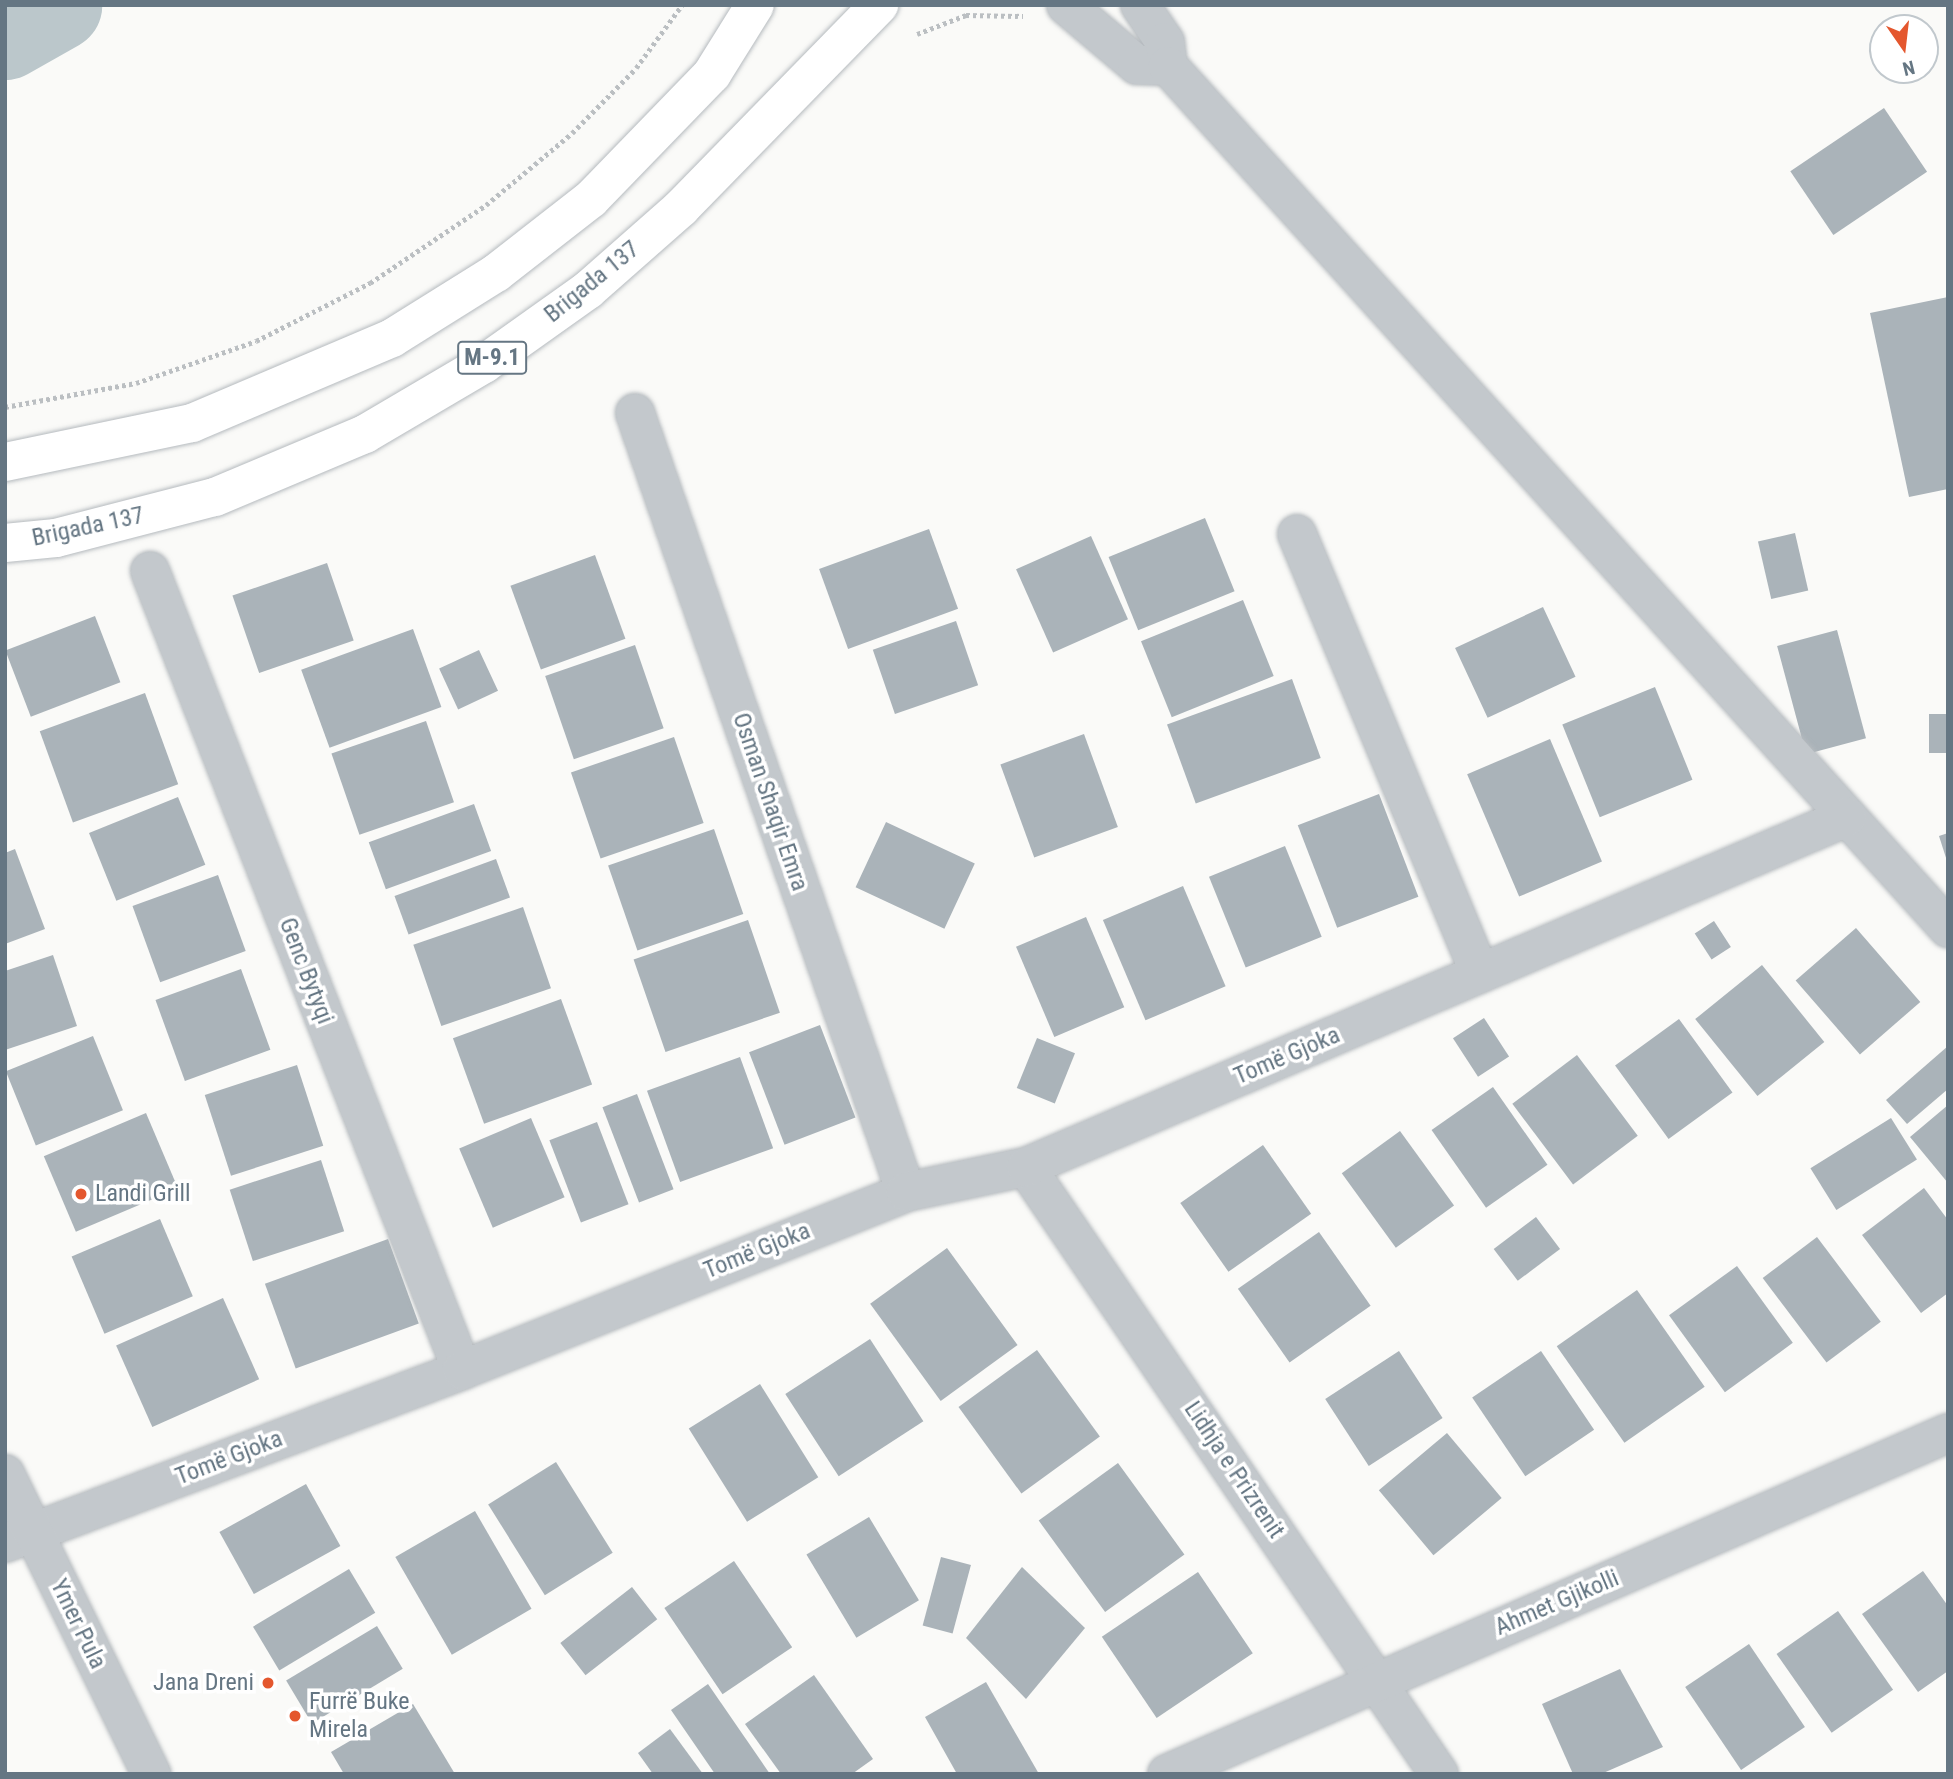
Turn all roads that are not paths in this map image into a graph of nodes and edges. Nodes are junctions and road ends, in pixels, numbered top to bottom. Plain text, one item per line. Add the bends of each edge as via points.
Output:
1 (755, 5) edge
2 (879, 5) edge
3 (1066, 5) edge
4 (1140, 5) edge
5 (1168, 66) junction
6 (635, 413) dead end
7 (5, 462) edge
8 (1297, 534) dead end
9 (5, 543) edge
10 (150, 571) dead end
11 (1847, 817) junction
12 (1948, 928) edge
13 (1480, 973) junction
14 (1026, 1167) junction
15 (905, 1192) junction
16 (462, 1370) junction
17 (1948, 1433) edge
18 (5, 1475) edge
19 (19, 1537) edge
20 (1378, 1680) junction
21 (151, 1774) edge
22 (1167, 1774) edge
23 (1439, 1774) edge

1 - 7 main road, M-9.1 via 712,74 591,199 496,273 392,338 192,423
2 - 9 main road, Brigada 137 / M-9.1 via 681,208 588,290 484,364 365,434 215,497 56,538
3 - 5 street via 1137,65
4 - 5 street via 1165,42
5 - 11 street
6 - 15 street, Osman Shaqir Emra
8 - 13 street
10 - 16 street, Genc Bytyqi
11 - 12 street
11 - 13 street, Tomë Gjoka
13 - 14 street, Tomë Gjoka
14 - 15 street, Tomë Gjoka
14 - 20 street, Lidhja e Prizrenit
15 - 16 street, Tomë Gjoka
16 - 19 street, Tomë Gjoka
17 - 20 street, Ahmet Gjikolli
18 - 19 street, Ymer Pula
19 - 21 street, Ymer Pula
20 - 22 street, Ahmet Gjikolli
20 - 23 street, Lidhja e Prizrenit

